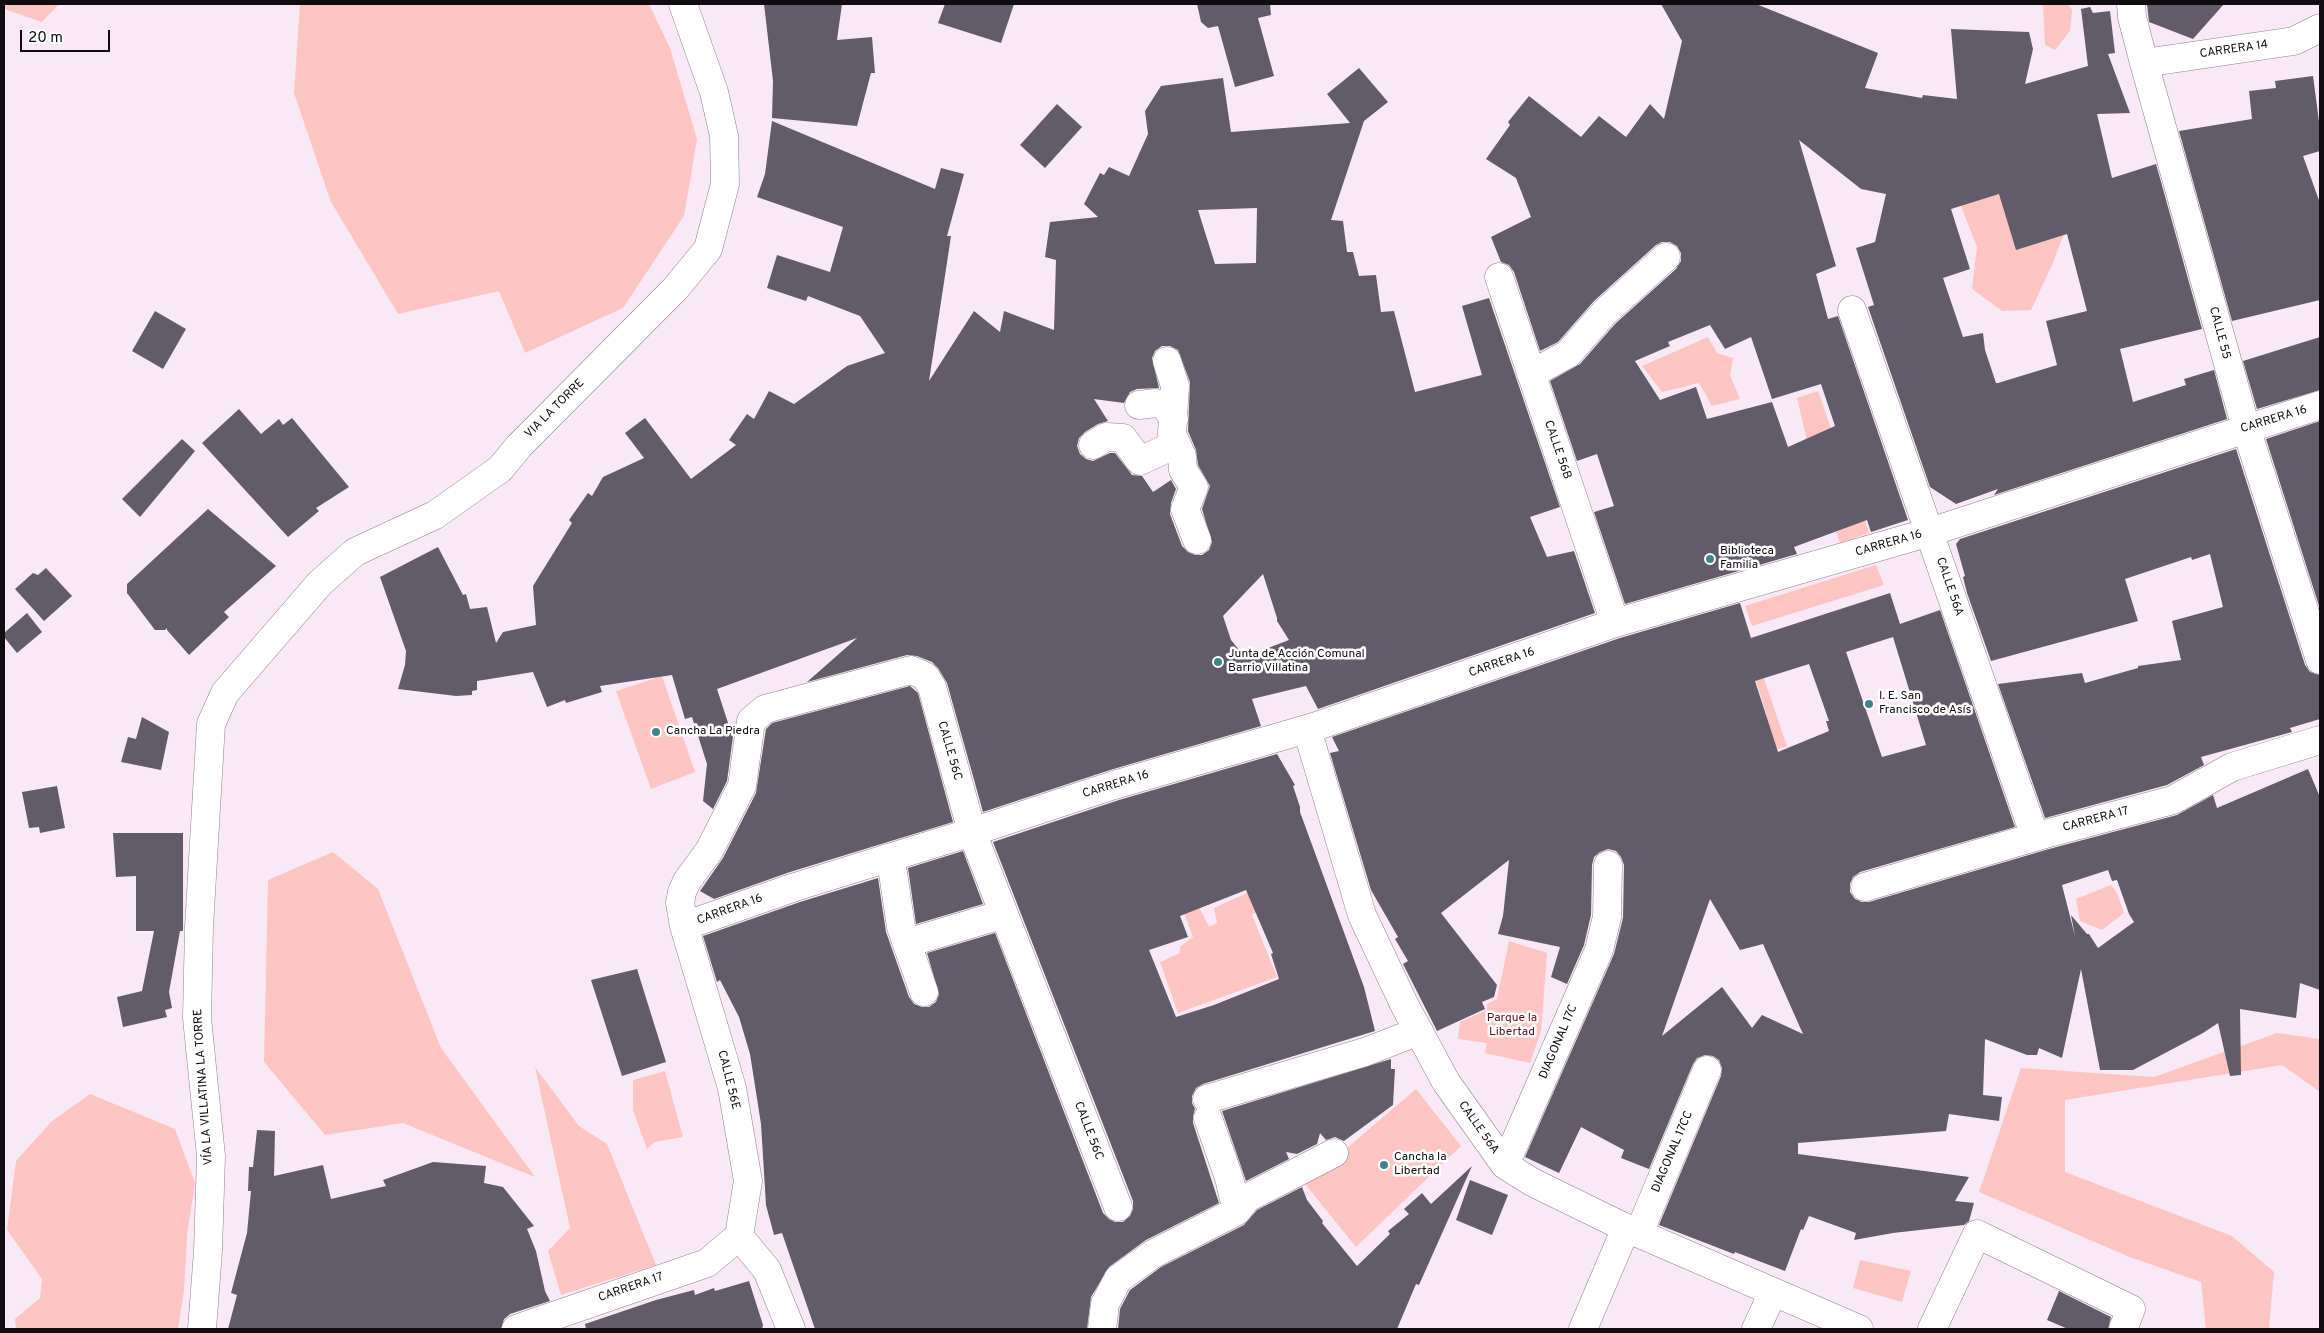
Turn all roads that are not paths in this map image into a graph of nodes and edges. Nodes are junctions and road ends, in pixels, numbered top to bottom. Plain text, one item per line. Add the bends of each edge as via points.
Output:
1 (684, 4) edge
2 (2131, 4) edge
3 (2310, 42) edge
4 (2144, 62) junction
5 (1666, 257) dead end
6 (1499, 277) dead end
7 (1852, 310) dead end
8 (1167, 361) dead end
9 (1531, 374) junction
10 (1139, 405) dead end
11 (2320, 405) edge
12 (2246, 428) junction
13 (1175, 431) junction
14 (1093, 445) dead end
15 (1930, 532) junction
16 (1197, 540) dead end
17 (1615, 623) junction
18 (2320, 660) edge
19 (211, 724) joint
20 (1307, 729) junction
21 (2320, 740) edge
22 (972, 832) junction
23 (2035, 837) junction
24 (887, 858) junction
25 (1608, 865) dead end
26 (1865, 887) dead end
27 (1004, 914) junction
28 (684, 926) junction
29 (907, 943) junction
30 (924, 992) dead end
31 (1419, 1031) junction
32 (1707, 1070) dead end
33 (1334, 1153) dead end
34 (1505, 1165) junction
35 (1118, 1207) dead end
36 (1237, 1211) junction
37 (1633, 1231) junction
38 (739, 1236) junction
39 (1773, 1292) junction
40 (202, 1329) edge
41 (516, 1329) edge
42 (791, 1329) edge
43 (1102, 1329) edge
44 (1584, 1329) edge
45 (1756, 1329) edge
46 (1859, 1329) edge
47 (1932, 1329) edge
48 (2123, 1329) edge

1 - 19 street, VIA LA TORRE via 714,92 724,136 725,184 708,249 675,289 500,468 435,515 355,552 316,587 225,693
2 - 4 street, CALLE 55
3 - 4 street, CARRERA 14
4 - 12 street, CALLE 55
5 - 9 street via 1604,314 1568,354
6 - 9 street, CALLE 56B
7 - 15 street, CALLE 56A
8 - 13 street via 1175,386
9 - 17 street, CALLE 56B
10 - 13 street via 1164,405
11 - 12 street, CARRERA 16
12 - 15 street, CARRERA 16
12 - 18 street, CALLE 55
13 - 14 street via 1140,461 1123,438 1106,437
13 - 16 street via 1183,470 1194,487 1185,509
15 - 17 street, CARRERA 16
15 - 23 street, CALLE 56A
17 - 20 street, CARRERA 16
19 - 40 street, VÍA LA VILLATINA LA TORRE via 197,1018 211,1156
20 - 22 street, CARRERA 16 via 1114,785
20 - 31 street, CALLE 56A via 1362,916
21 - 23 street, CARRERA 17 via 2232,767 2173,800
22 - 24 street, CARRERA 16
22 - 27 street, CALLE 56C
22 - 28 street, CALLE 56C via 932,686 925,676 911,670 765,709 751,721 742,786 709,851 682,892 680,903
23 - 26 street, CARRERA 17
24 - 28 street, CARRERA 16
24 - 29 street
25 - 34 street, DIAGONAL 17C via 1607,918 1599,950
27 - 29 street
27 - 35 street, CALLE 56C
28 - 38 street, CALLE 56E via 732,1088 748,1181
29 - 30 street
31 - 34 street, CALLE 56A via 1446,1082
31 - 36 street via 1208,1108
32 - 37 street, DIAGONAL 17CC
33 - 36 street via 1247,1198
34 - 37 street, CALLE 56A via 1532,1182
36 - 43 street via 1153,1254 1118,1279 1105,1304
37 - 39 street, CALLE 56A
37 - 44 street, DIAGONAL 17CC
38 - 41 street, CARRERA 17 via 707,1263
38 - 42 street via 767,1270
39 - 45 street
39 - 46 street, CALLE 56A
47 - 48 street via 1977,1234 2131,1309

